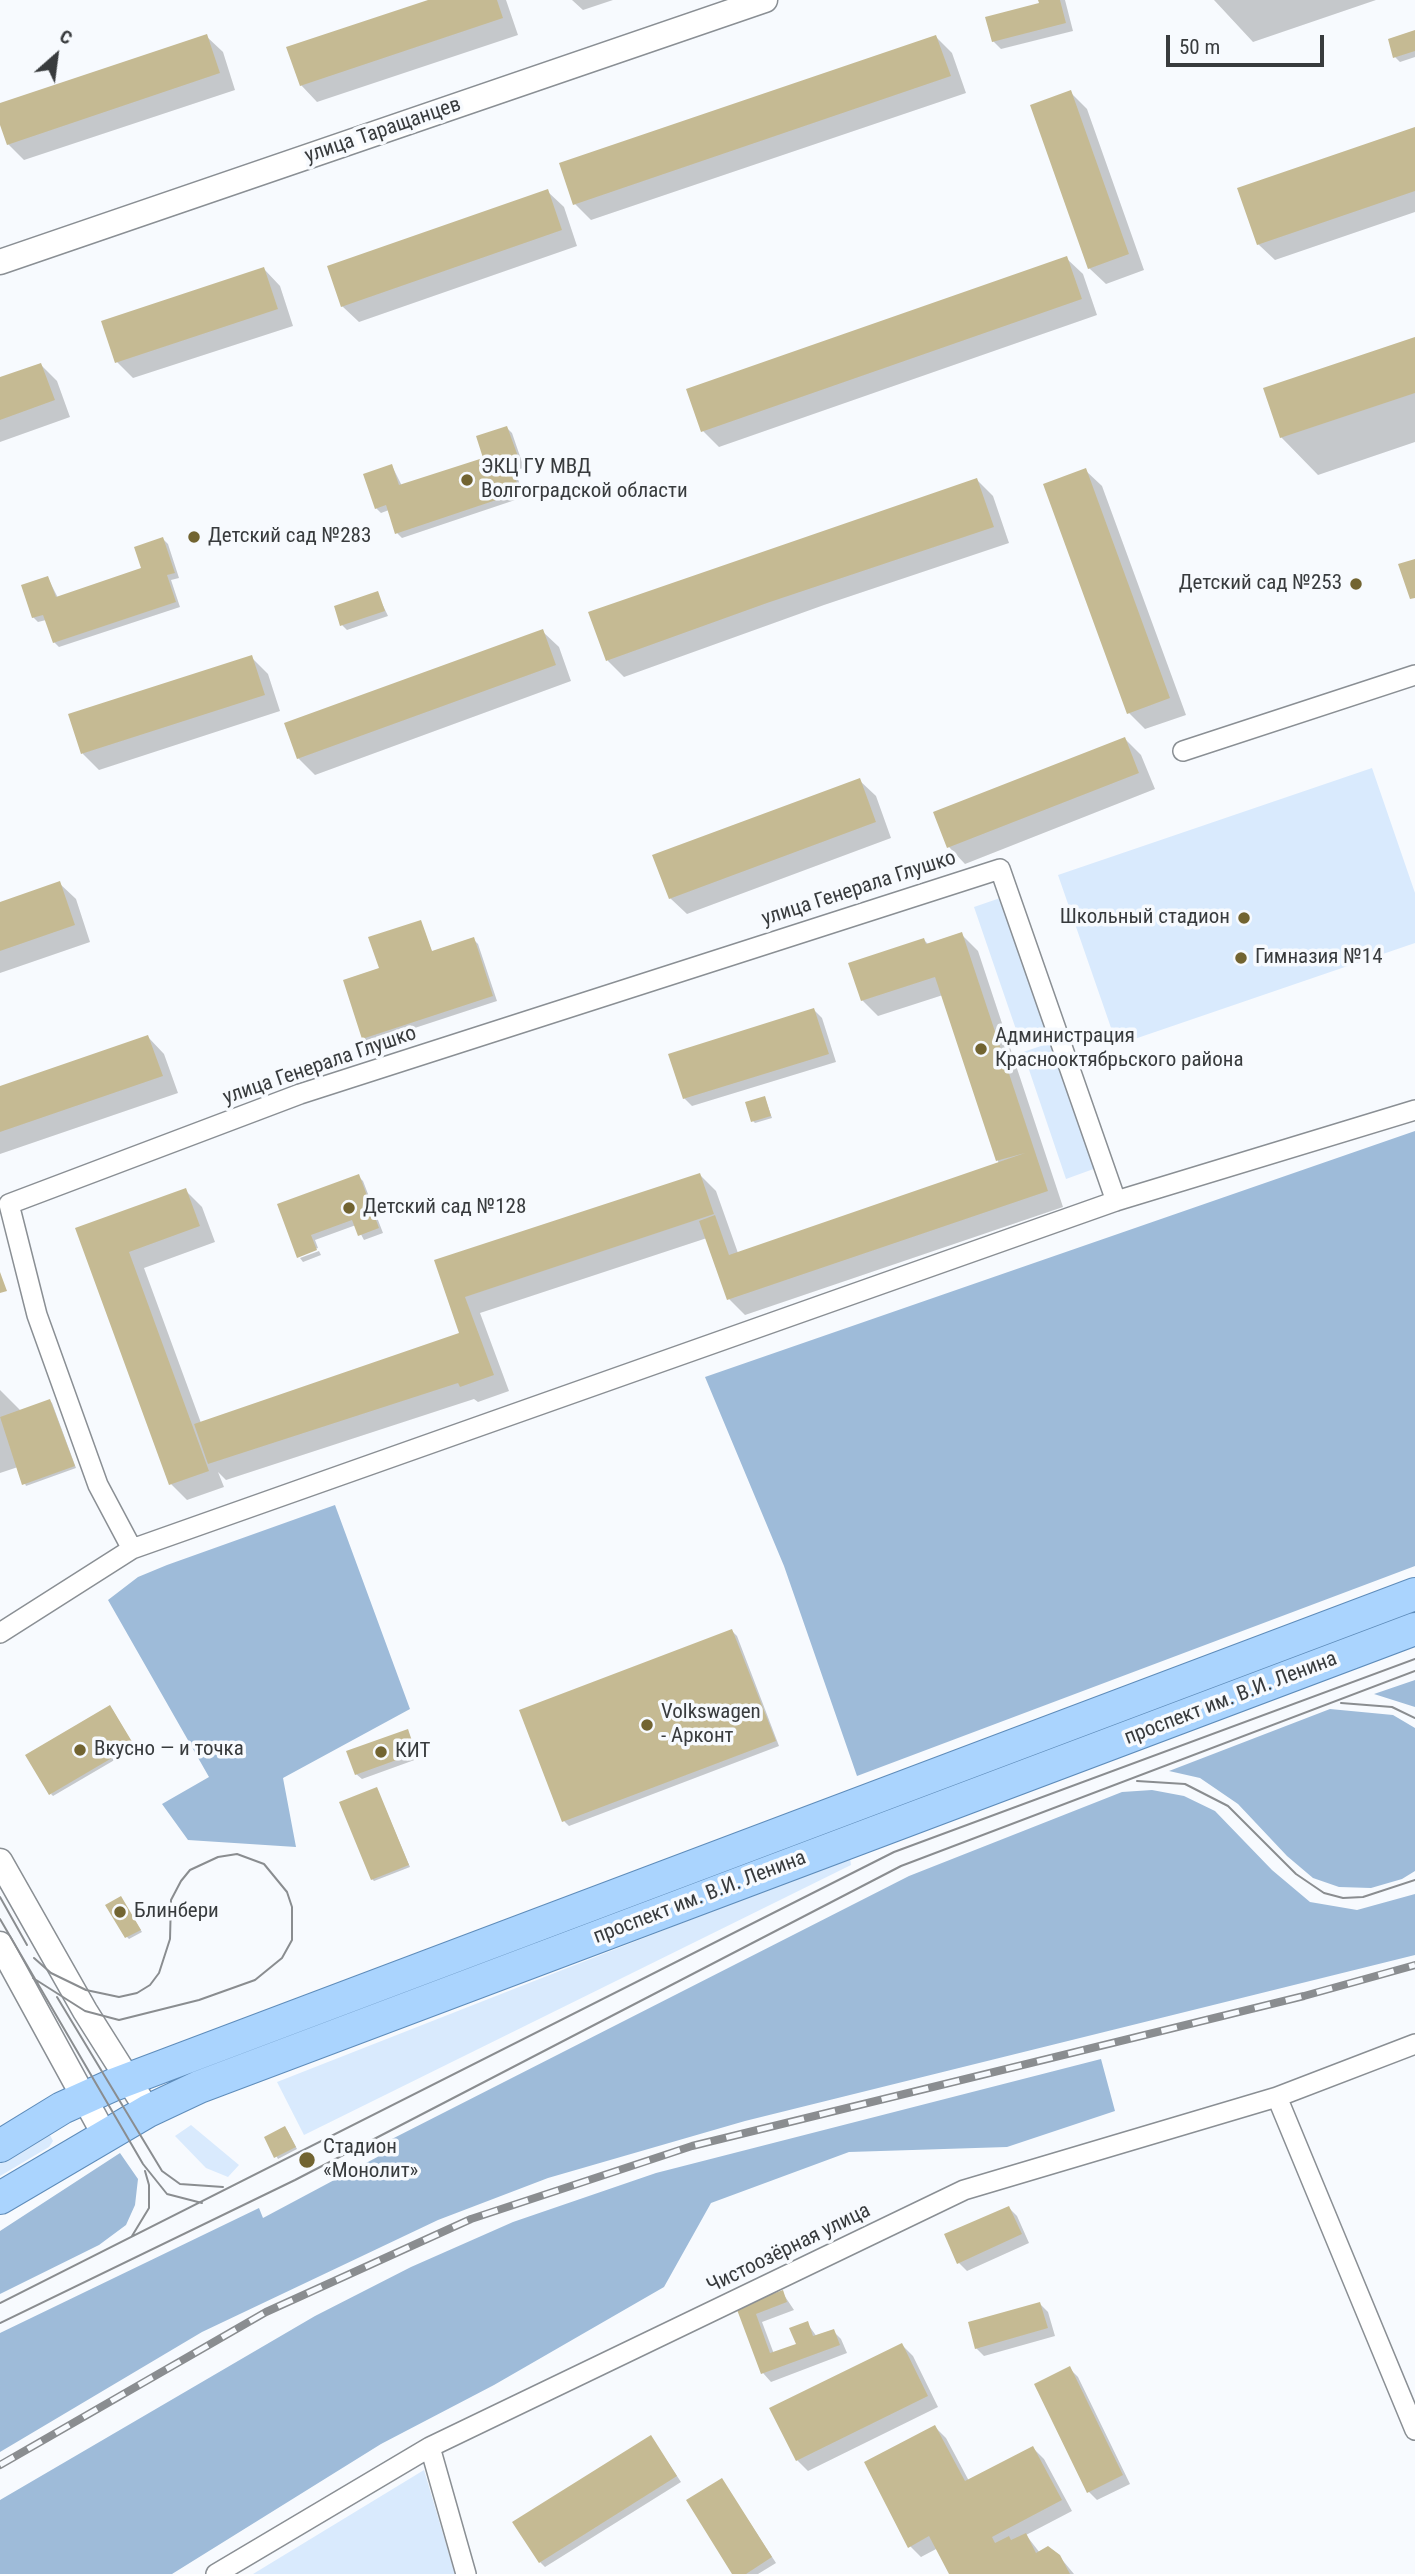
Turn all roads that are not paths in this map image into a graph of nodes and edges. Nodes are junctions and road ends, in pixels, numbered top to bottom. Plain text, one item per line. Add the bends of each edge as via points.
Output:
1 (765, 0) edge
2 (0, 262) edge
3 (1415, 675) edge
4 (1182, 751) dead end
5 (1415, 1110) edge
6 (1116, 1201) junction
7 (132, 1549) junction
8 (1415, 1594) edge
9 (1415, 1629) edge
10 (0, 1633) edge
11 (0, 1861) edge
12 (0, 1944) edge
13 (1415, 2044) edge
14 (127, 2080) junction
15 (83, 2097) junction
16 (1277, 2097) junction
17 (148, 2111) junction
18 (105, 2136) junction
19 (0, 2146) edge
20 (0, 2198) edge
21 (1415, 2430) edge
22 (430, 2447) junction
23 (216, 2574) edge
24 (466, 2574) edge

1 - 2 street, улица Таращанцев
3 - 4 street
5 - 6 street
6 - 7 street
6 - 7 street, улица Генерала Глушко via 1000,869 300,1094 9,1204 37,1315 98,1485
7 - 10 street
8 - 14 main road, проспект им. В.И. Ленина
9 - 17 main road, проспект им. В.И. Ленина via 199,2087
11 - 14 street
12 - 15 street
13 - 16 street, Чистоозёрная улица
14 - 15 main road, проспект им. В.И. Ленина
14 - 17 street
15 - 18 street
15 - 19 main road, проспект им. В.И. Ленина
16 - 21 street
16 - 22 street, Чистоозёрная улица via 964,2190
17 - 18 main road, проспект им. В.И. Ленина
18 - 20 main road, проспект им. В.И. Ленина
22 - 23 street, Чистоозёрная улица
22 - 24 street

